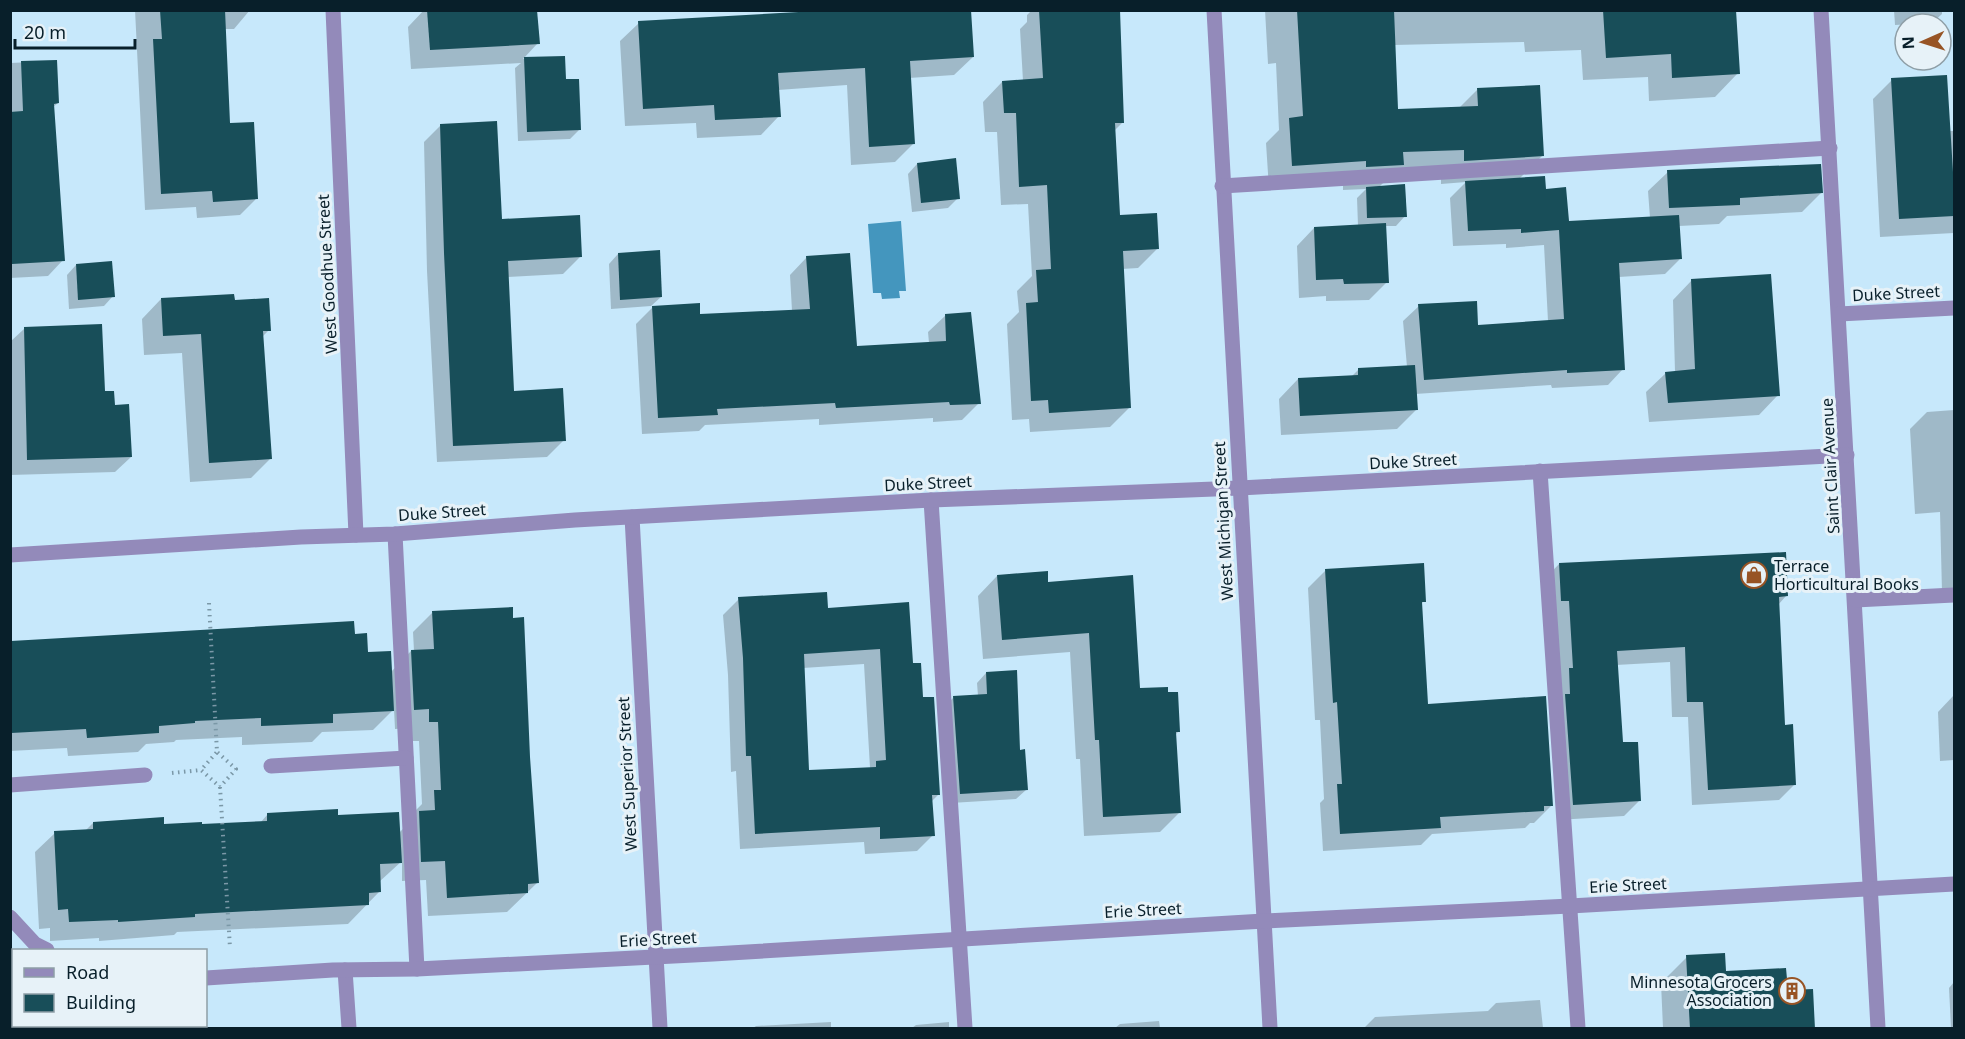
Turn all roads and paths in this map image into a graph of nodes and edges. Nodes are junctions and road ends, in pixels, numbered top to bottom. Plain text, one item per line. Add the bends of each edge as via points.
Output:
1 (333, 10) edge
2 (1214, 10) edge
3 (1821, 10) edge
4 (1830, 148) junction
5 (1222, 186) junction
6 (1954, 308) edge
7 (1839, 314) junction
8 (1847, 455) junction
9 (1540, 471) junction
10 (1239, 488) junction
11 (931, 500) junction
12 (632, 517) junction
13 (395, 534) junction
14 (356, 535) junction
15 (10, 555) edge
16 (1954, 594) edge
17 (1855, 600) junction
18 (209, 603) dead end
19 (217, 752) junction
20 (406, 758) junction
21 (271, 766) dead end
22 (145, 775) dead end
23 (10, 784) edge
24 (220, 787) junction
25 (1954, 884) edge
26 (1869, 888) junction
27 (1570, 906) junction
28 (10, 917) edge
29 (1264, 921) junction
30 (960, 939) junction
31 (44, 949) edge
32 (656, 957) junction
33 (417, 969) junction
34 (339, 970) junction
35 (232, 976) junction
36 (207, 978) edge
37 (349, 1029) edge
38 (660, 1029) edge
39 (965, 1029) edge
40 (1270, 1029) edge
41 (1578, 1029) edge
42 (1878, 1029) edge

1 - 14 street, West Goodhue Street
2 - 5 street, West Michigan Street
3 - 4 street, Saint Clair Avenue
4 - 5 street
4 - 7 street, Saint Clair Avenue
5 - 10 street, West Michigan Street
6 - 7 street, Duke Street
7 - 8 street, Saint Clair Avenue
8 - 9 street, Duke Street
8 - 17 street, Saint Clair Avenue
9 - 10 street, Duke Street
9 - 27 street
10 - 11 street, Duke Street
10 - 29 street, West Michigan Street
11 - 12 street, Duke Street
11 - 30 street
12 - 13 street, Duke Street
12 - 32 street, West Superior Street
13 - 14 street, Duke Street
13 - 20 street
14 - 15 street, Duke Street
16 - 17 street
17 - 26 street, Saint Clair Avenue
18 - 19 path
19 - 24 path via 201,770
19 - 24 path via 236,769
20 - 21 street
20 - 33 street
22 - 23 street
24 - 35 path
25 - 26 street, Erie Street
26 - 27 street, Erie Street
26 - 42 street, Saint Clair Avenue
27 - 29 street, Erie Street
27 - 41 street
28 - 31 street
29 - 30 street, Erie Street
29 - 40 street, West Michigan Street
30 - 32 street, Erie Street
30 - 39 street
32 - 33 street, Erie Street
32 - 38 street, West Superior Street
33 - 34 street, Erie Street
34 - 35 street, Erie Street
34 - 37 street
35 - 36 street, Erie Street

